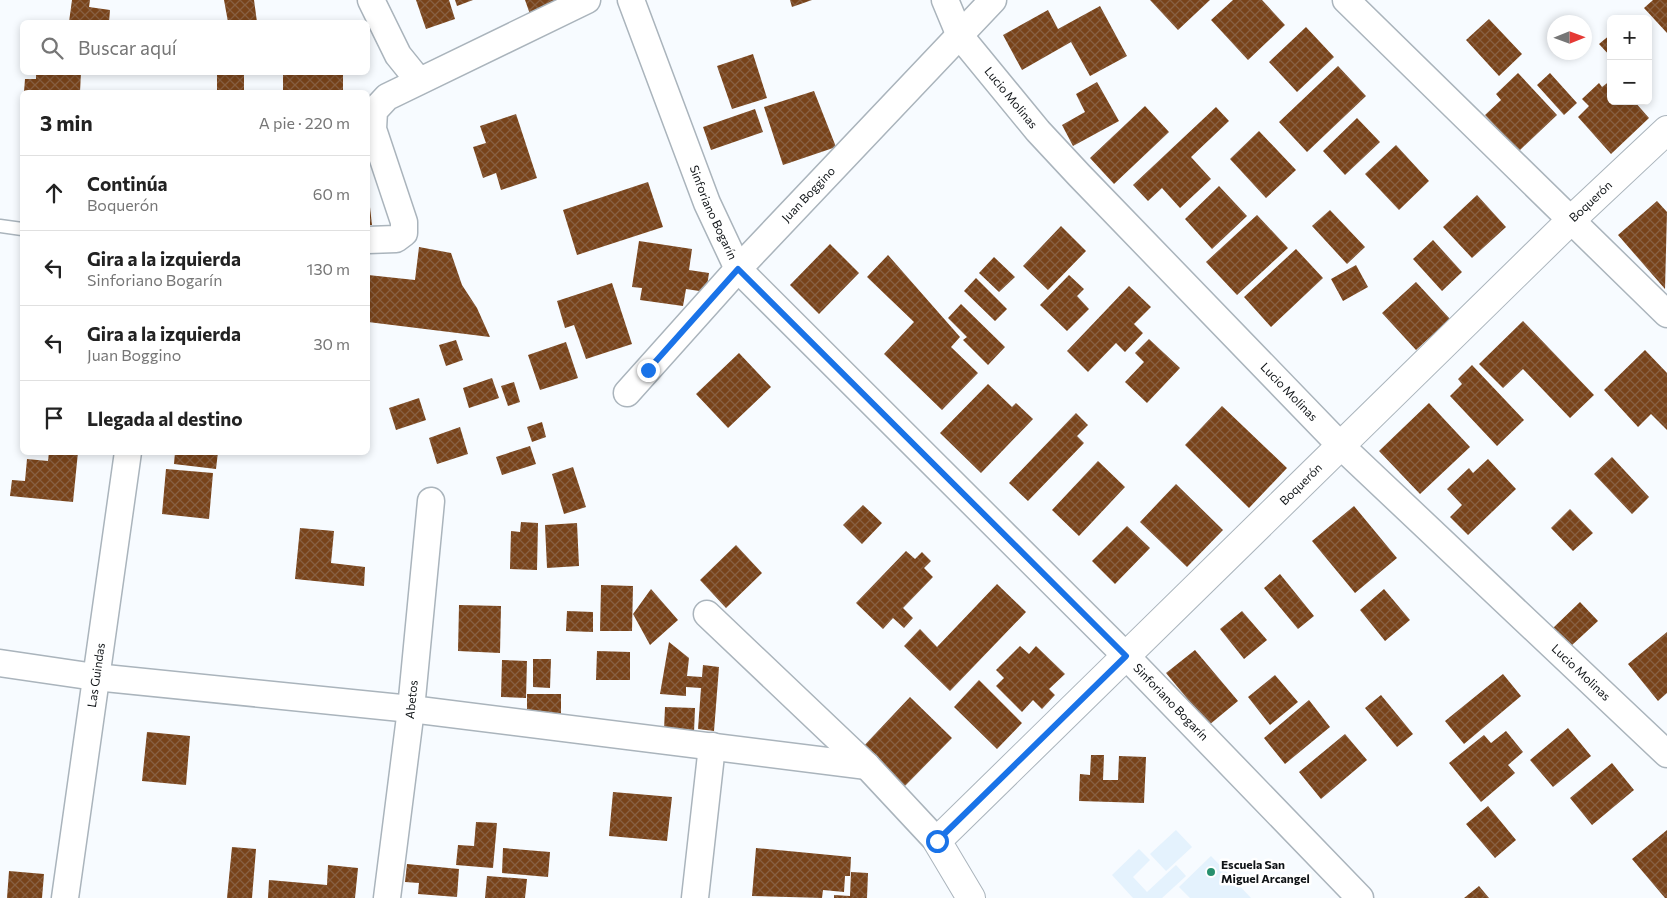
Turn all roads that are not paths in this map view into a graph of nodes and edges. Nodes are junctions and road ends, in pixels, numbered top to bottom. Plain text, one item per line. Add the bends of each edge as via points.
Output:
1 (371, 0) edge
2 (587, 0) edge
3 (631, 0) edge
4 (945, 0) edge
5 (993, 0) edge
6 (1346, 0) edge
7 (960, 36) junction
8 (419, 81) junction
9 (1667, 130) edge
10 (1570, 221) junction
11 (0, 226) edge
12 (20, 229) edge
13 (370, 240) edge
14 (738, 269) junction
15 (1667, 314) edge
16 (627, 393) dead end
17 (1341, 446) junction
18 (128, 455) edge
19 (431, 501) dead end
20 (707, 614) dead end
21 (1126, 656) junction
22 (0, 663) edge
23 (95, 677) junction
24 (411, 708) junction
25 (712, 746) junction
26 (1667, 754) edge
27 (867, 766) junction
28 (937, 841) junction
29 (65, 898) edge
30 (387, 898) edge
31 (695, 898) edge
32 (971, 898) edge
33 (1360, 898) edge

1 - 8 street via 398,55
2 - 8 street
3 - 14 street, Sinforiano Bogarín via 707,203
4 - 7 street, Lucio Molinas
5 - 7 street, Juan Boggino
6 - 10 street
7 - 14 street, Juan Boggino
7 - 17 street, Lucio Molinas via 1067,163
8 - 13 street via 387,98 374,111 373,129 404,222 404,233 396,239
9 - 10 street, Boquerón
10 - 15 street
10 - 17 street, Boquerón
11 - 12 lane
14 - 16 street, Juan Boggino
14 - 21 street, Sinforiano Bogarín
17 - 21 street, Boquerón
17 - 26 street, Lucio Molinas
18 - 23 street, Las Guindas
19 - 24 street, Abetos
20 - 27 street
21 - 28 street, Boquerón
21 - 33 street, Sinforiano Bogarín
22 - 23 street
23 - 24 street
23 - 29 street, Las Guindas
24 - 25 street
24 - 30 street, Abetos
25 - 27 street
25 - 31 street
27 - 28 street
28 - 32 street

